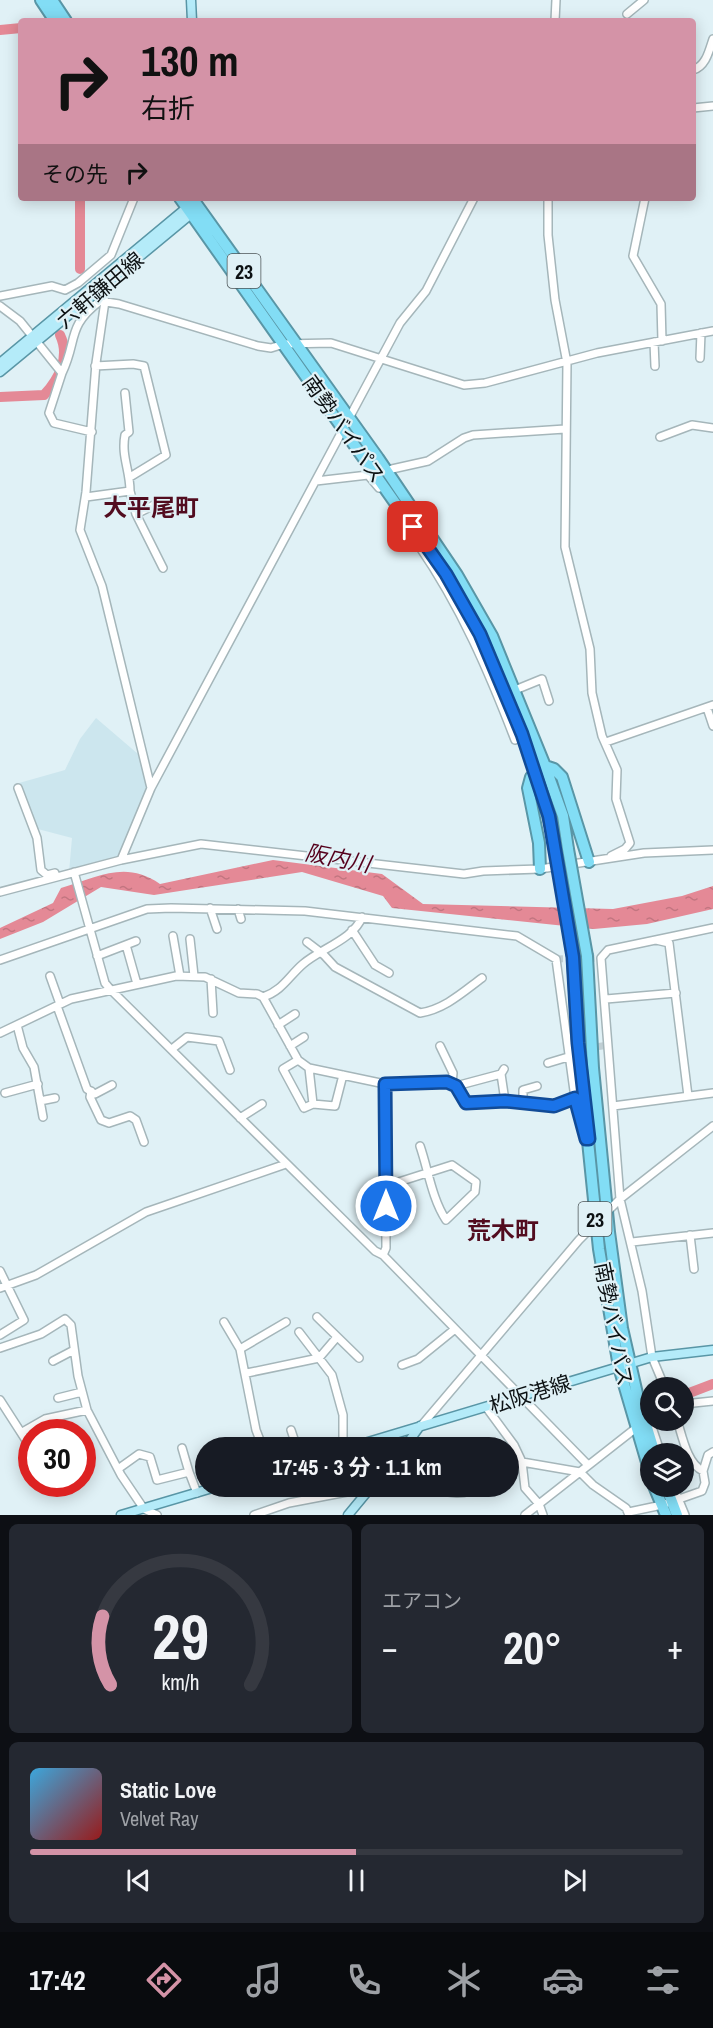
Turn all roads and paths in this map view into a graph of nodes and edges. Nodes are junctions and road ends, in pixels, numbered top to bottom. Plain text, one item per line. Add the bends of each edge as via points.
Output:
1 (40, 0) edge
2 (52, 0) edge
3 (191, 0) edge
4 (644, 0) edge
5 (559, 1) edge
6 (627, 14) dead end
7 (53, 18) edge
8 (64, 18) edge
9 (192, 18) edge
10 (556, 18) edge
11 (713, 39) edge
12 (696, 69) edge
13 (713, 106) edge
14 (696, 108) edge
15 (133, 201) edge
16 (472, 201) edge
17 (548, 201) edge
18 (644, 201) edge
19 (193, 206) edge
20 (0, 296) edge
21 (105, 301) junction
22 (0, 306) edge
23 (713, 331) edge
24 (700, 333) junction
25 (34, 340) junction
26 (658, 342) junction
27 (284, 344) junction
28 (296, 345) junction
29 (700, 358) dead end
30 (381, 360) junction
31 (0, 363) edge
32 (567, 363) junction
33 (95, 366) junction
34 (655, 366) dead end
35 (60, 371) junction
36 (0, 372) edge
37 (125, 393) dead end
38 (346, 423) junction
39 (713, 428) edge
40 (565, 429) junction
41 (92, 432) junction
42 (660, 437) dead end
43 (392, 469) dead end
44 (130, 477) junction
45 (316, 482) junction
46 (130, 491) junction
47 (86, 497) junction
48 (154, 505) dead end
49 (136, 514) junction
50 (163, 568) dead end
51 (515, 690) junction
52 (549, 701) dead end
53 (710, 706) edge
54 (713, 726) edge
55 (515, 740) dead end
56 (606, 742) junction
57 (541, 770) junction
58 (18, 788) dead end
59 (152, 788) junction
60 (713, 850) edge
61 (606, 859) junction
62 (121, 860) junction
63 (589, 862) junction
64 (540, 869) junction
65 (72, 874) junction
66 (0, 892) edge
67 (210, 908) junction
68 (238, 909) junction
69 (362, 917) junction
70 (241, 919) dead end
71 (89, 925) junction
72 (713, 928) edge
73 (218, 929) dead end
74 (352, 930) junction
75 (173, 936) dead end
76 (189, 939) dead end
77 (653, 940) junction
78 (136, 941) dead end
79 (307, 942) dead end
80 (126, 945) junction
81 (319, 952) junction
82 (97, 956) junction
83 (0, 960) edge
84 (389, 973) dead end
85 (50, 976) dead end
86 (180, 976) junction
87 (194, 976) junction
88 (482, 978) dead end
89 (211, 979) junction
90 (137, 984) junction
91 (110, 989) junction
92 (676, 993) junction
93 (263, 997) junction
94 (606, 999) junction
95 (58, 1005) junction
96 (213, 1013) dead end
97 (295, 1014) dead end
98 (17, 1025) junction
99 (278, 1025) junction
100 (1, 1031) edge
101 (304, 1037) dead end
102 (290, 1046) junction
103 (440, 1046) dead end
104 (172, 1049) junction
105 (568, 1057) junction
106 (298, 1060) junction
107 (548, 1063) dead end
108 (309, 1068) junction
109 (230, 1070) dead end
110 (343, 1075) junction
111 (38, 1084) junction
112 (385, 1084) junction
113 (112, 1085) dead end
114 (454, 1085) junction
115 (537, 1086) dead end
116 (91, 1091) junction
117 (4, 1093) dead end
118 (713, 1093) edge
119 (688, 1096) junction
120 (55, 1098) dead end
121 (575, 1098) junction
122 (40, 1101) junction
123 (505, 1101) junction
124 (523, 1102) junction
125 (262, 1104) dead end
126 (313, 1104) junction
127 (613, 1106) junction
128 (43, 1117) dead end
129 (240, 1118) junction
130 (713, 1126) edge
131 (589, 1139) junction
132 (144, 1142) dead end
133 (420, 1146) dead end
134 (286, 1164) junction
135 (429, 1171) junction
136 (386, 1186) junction
137 (620, 1199) junction
138 (608, 1212) junction
139 (596, 1223) junction
140 (713, 1233) edge
141 (690, 1235) junction
142 (632, 1242) junction
143 (382, 1255) junction
144 (694, 1269) dead end
145 (0, 1271) edge
146 (4, 1286) edge
147 (317, 1317) dead end
148 (224, 1322) dead end
149 (286, 1322) dead end
150 (455, 1329) junction
151 (299, 1332) dead end
152 (0, 1335) edge
153 (338, 1337) junction
154 (3, 1347) edge
155 (240, 1349) junction
156 (74, 1350) junction
157 (713, 1350) edge
158 (481, 1354) junction
159 (652, 1357) junction
160 (319, 1358) junction
161 (359, 1359) dead end
162 (53, 1361) dead end
163 (630, 1364) junction
164 (402, 1365) dead end
165 (619, 1367) junction
166 (247, 1373) junction
167 (660, 1377) edge
168 (82, 1392) junction
169 (523, 1396) junction
170 (58, 1398) dead end
171 (638, 1398) joint
172 (0, 1400) edge
173 (713, 1401) edge
174 (694, 1403) edge
175 (486, 1407) junction
176 (87, 1410) junction
177 (45, 1419) edge
178 (421, 1425) junction
179 (18, 1428) edge
180 (636, 1428) junction
181 (291, 1430) dead end
182 (681, 1431) edge
183 (259, 1437) edge
184 (293, 1437) edge
185 (345, 1437) edge
186 (382, 1437) edge
187 (412, 1437) edge
188 (641, 1443) edge
189 (652, 1443) edge
190 (182, 1448) dead end
191 (713, 1452) edge
192 (522, 1462) junction
193 (519, 1463) edge
194 (588, 1465) junction
195 (118, 1470) junction
196 (703, 1471) junction
197 (189, 1472) junction
198 (580, 1472) junction
199 (709, 1484) edge
200 (195, 1490) edge
201 (195, 1493) edge
202 (320, 1497) edge
203 (363, 1497) edge
204 (539, 1504) junction
205 (669, 1505) edge
206 (144, 1509) junction
207 (135, 1513) edge
208 (629, 1514) edge
209 (121, 1515) edge
210 (157, 1515) edge
211 (254, 1515) edge
212 (348, 1515) edge
213 (525, 1515) edge
214 (543, 1515) edge
215 (677, 1515) edge
216 (685, 1515) edge

1 - 7 highway
2 - 8 highway
3 - 9 main road
4 - 6 street
5 - 10 street
11 - 12 street via 706,58
13 - 14 street
15 - 20 street via 111,255 78,284 65,290 52,286
16 - 30 street via 426,291 400,323
17 - 32 street via 555,300
18 - 26 street via 633,255 661,304
19 - 25 main road, 六軒鎌田線
19 - 27 highway, 南勢バイパス / 23
19 - 28 highway, 南勢バイパス / 23
21 - 27 street via 258,346
21 - 33 street
21 - 35 street via 94,305 74,327 69,357
22 - 25 street via 20,321
23 - 24 street
24 - 26 street
24 - 29 street
25 - 31 main road, 六軒鎌田線
25 - 35 street
25 - 36 main road, 六軒鎌田線
26 - 32 street
26 - 34 street
27 - 28 street
27 - 38 highway, 南勢バイパス / 23
28 - 30 street via 331,343
28 - 38 highway, 南勢バイパス / 23
30 - 32 street via 464,385 485,384
30 - 38 street
32 - 40 street
33 - 41 street
33 - 44 street via 144,366 166,455
35 - 41 street via 49,413 54,423
37 - 44 street via 129,432 122,450
38 - 45 street
38 - 51 highway, 南勢バイパス / 23 via 457,575 492,636
38 - 57 highway, 南勢バイパス / 23 via 446,574 480,634
39 - 42 street via 692,425
40 - 43 street via 473,435 428,461
40 - 56 street via 565,547 590,649 592,693
41 - 47 street
44 - 46 street
45 - 55 street via 368,474 443,581 487,666
45 - 59 street
46 - 47 street
46 - 49 street
47 - 59 street via 80,530 102,586
48 - 49 street
49 - 50 street
51 - 52 street via 542,679
51 - 57 highway, 南勢バイパス / 23
53 - 54 street
53 - 56 street
56 - 61 street via 616,770 616,799 630,843
57 - 63 highway via 554,769 562,777
57 - 64 highway via 531,777 528,788 540,843
57 - 131 highway, 南勢バイパス / 23, bridge via 573,957
57 - 138 highway, 南勢バイパス / 23, bridge via 563,816 587,956 593,1068
58 - 65 street via 37,838 42,873
59 - 62 street
60 - 61 street
61 - 63 street
62 - 64 street via 201,844 464,874
62 - 65 street
63 - 64 street
65 - 66 street
65 - 71 street
67 - 68 street
67 - 71 street via 147,909
67 - 73 street
68 - 69 street
68 - 70 street
69 - 74 street
69 - 105 street via 518,936 556,959
71 - 82 street
71 - 83 street via 40,948
72 - 77 street
74 - 81 street
74 - 84 street via 375,965
75 - 86 street
76 - 87 street
77 - 92 street via 669,943
77 - 94 street via 608,950 601,958
78 - 80 street
79 - 81 street
80 - 82 street
80 - 90 street
81 - 88 street via 334,967 420,1013 454,999
81 - 93 street via 277,992
82 - 91 street
85 - 95 street
86 - 87 street
86 - 90 street
87 - 89 street
89 - 93 street via 239,993
89 - 96 street
90 - 91 street
91 - 95 street
91 - 104 street
92 - 94 street
92 - 119 street
93 - 99 street
94 - 127 street
95 - 98 street
95 - 116 street via 87,1089
97 - 99 street
98 - 100 street
98 - 111 street
99 - 102 street
101 - 102 street
102 - 106 street
103 - 114 street via 453,1073
104 - 109 street via 187,1037 219,1041
104 - 129 street
105 - 107 street
105 - 121 street
106 - 108 street
106 - 126 street via 287,1064 284,1073 304,1108
108 - 110 street
108 - 126 street
110 - 112 street
110 - 126 street via 335,1106
111 - 117 street
111 - 122 street
112 - 114 street
112 - 136 street
113 - 116 street via 95,1094
114 - 123 street via 466,1103
114 - 123 street via 502,1072
115 - 124 street via 523,1090
116 - 132 street via 101,1120 110,1124 130,1116 136,1120
118 - 119 street
119 - 127 street
120 - 122 street
121 - 124 street via 554,1106
121 - 131 street
122 - 128 street
123 - 124 street
125 - 129 street
127 - 137 street
129 - 134 street
130 - 137 street
131 - 139 highway, 南勢バイパス / 23
133 - 135 street
134 - 143 street
134 - 146 street via 146,1212 36,1275
135 - 135 street via 452,1165 476,1182 475,1192 446,1220
135 - 136 street
136 - 143 street via 386,1248
137 - 138 street
137 - 142 street
138 - 139 street
138 - 163 highway, 南勢バイパス / 23
139 - 158 street via 554,1266
139 - 165 highway, 南勢バイパス / 23
140 - 141 street
141 - 142 street
141 - 144 street
142 - 159 street
143 - 150 street
145 - 146 street
146 - 152 street via 24,1320
147 - 153 street
148 - 155 street
149 - 155 street
150 - 158 street
150 - 164 street via 418,1359
151 - 160 street
152 - 154 street
153 - 160 street
153 - 161 street
154 - 156 street via 41,1334 65,1319 71,1325
155 - 166 street
156 - 162 street
156 - 168 street
157 - 159 main road, 松阪港線
158 - 169 street
158 - 178 street
159 - 163 main road, 松阪港線
159 - 167 street
160 - 166 street
160 - 185 street via 332,1375 338,1393
163 - 165 main road, 松阪港線
163 - 171 highway, 南勢バイパス / 23
165 - 169 main road, 松阪港線
165 - 180 highway, 南勢バイパス / 23
166 - 183 street
168 - 170 street
168 - 176 street
169 - 175 main road, 松阪港線
169 - 194 street
171 - 189 highway, 南勢バイパス / 23
172 - 179 street
173 - 174 street
175 - 178 main road, 松阪港線
175 - 192 street
176 - 177 street
176 - 195 street
178 - 186 main road, 松阪港線
178 - 187 main road
180 - 188 highway, 南勢バイパス / 23
180 - 194 street
181 - 184 street
182 - 196 street via 687,1450
190 - 197 street
191 - 196 street via 708,1455
192 - 193 street
192 - 198 street
192 - 204 street via 525,1488
194 - 198 street
195 - 197 street via 139,1454 150,1457 157,1480
195 - 206 street
196 - 199 street
197 - 200 street
198 - 204 street
198 - 208 street
199 - 205 street
201 - 206 main road
202 - 211 street
203 - 212 main road
204 - 213 street
204 - 214 street
205 - 208 street
205 - 215 highway
205 - 216 street
206 - 207 main road
206 - 210 street
207 - 209 main road

